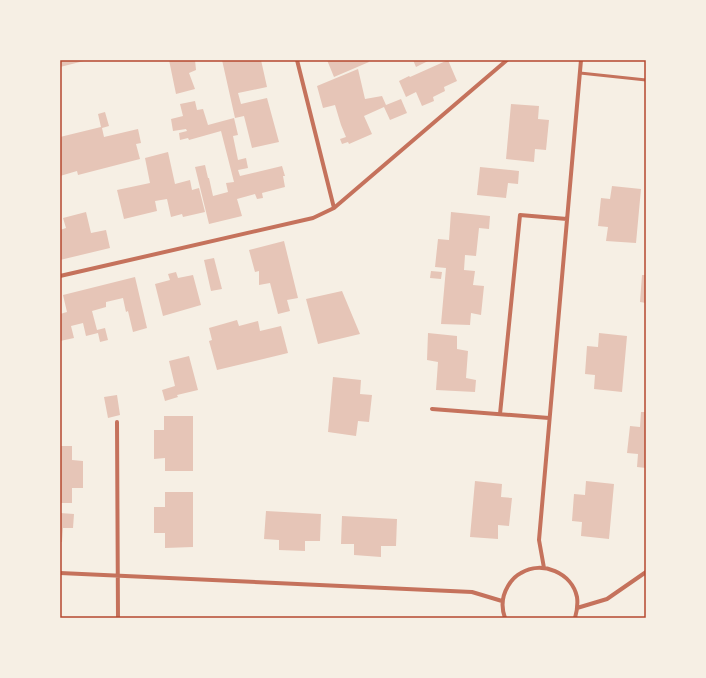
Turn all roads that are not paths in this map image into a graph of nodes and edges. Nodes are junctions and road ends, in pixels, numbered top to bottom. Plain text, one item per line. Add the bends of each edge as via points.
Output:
1 (297, 60) edge
2 (507, 60) edge
3 (581, 60) edge
4 (580, 73) junction
5 (646, 80) edge
6 (334, 208) junction
7 (567, 219) junction
8 (60, 276) edge
9 (432, 409) dead end
10 (500, 414) junction
11 (549, 418) junction
12 (117, 422) dead end
13 (544, 568) junction
14 (646, 572) edge
15 (60, 573) edge
16 (118, 575) junction
17 (502, 601) junction
18 (577, 608) junction
19 (118, 618) edge
20 (505, 618) edge
21 (575, 618) edge

1 - 6 street
2 - 6 street
3 - 4 street
4 - 5 lane
4 - 7 street
6 - 8 street via 312,218
7 - 10 street via 520,215
7 - 11 street
9 - 10 street
10 - 11 street
11 - 13 street via 539,540
12 - 16 street
13 - 17 street via 532,568 521,572 505,590
13 - 18 street via 565,577 577,596
14 - 18 street via 607,599
15 - 16 street
16 - 17 street via 472,592
16 - 19 street
17 - 20 street
18 - 21 street

